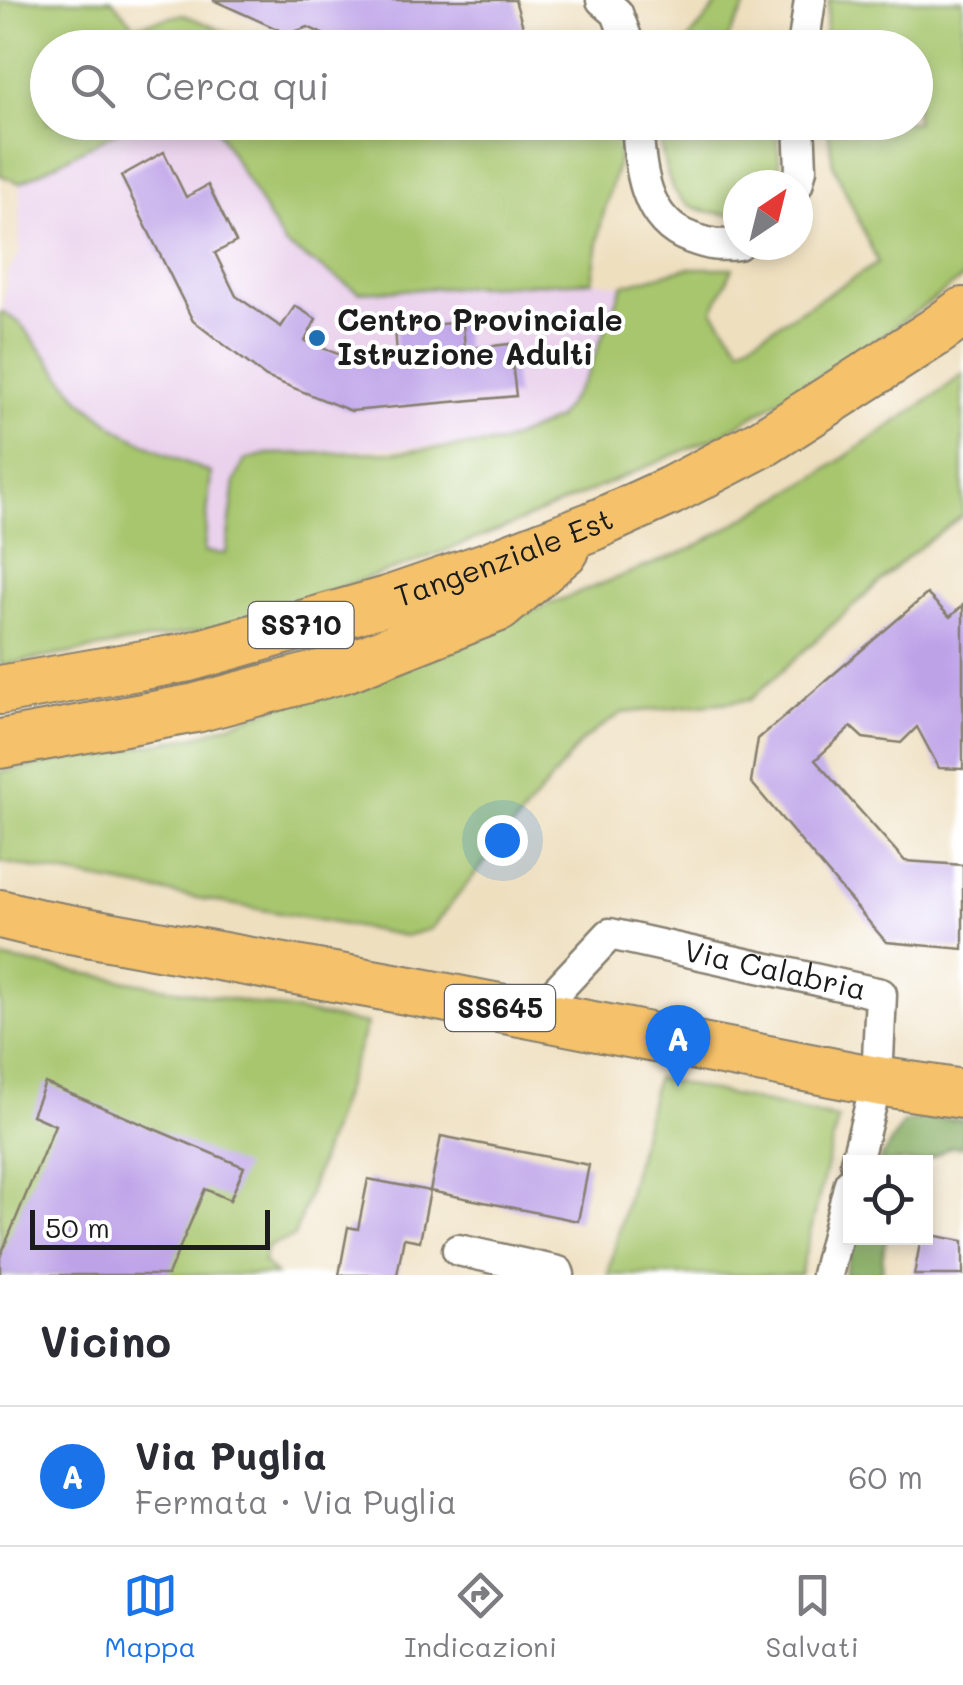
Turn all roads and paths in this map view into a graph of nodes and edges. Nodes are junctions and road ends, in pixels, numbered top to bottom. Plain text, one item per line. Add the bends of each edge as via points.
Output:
1 (602, 0) edge
2 (810, 0) edge
3 (623, 30) edge
4 (806, 30) edge
5 (638, 140) edge
6 (801, 140) edge
7 (802, 170) edge
8 (723, 245) edge
9 (963, 312) edge
10 (593, 526) junction
11 (0, 690) edge
12 (0, 744) edge
13 (12, 923) edge
14 (534, 1015) junction
15 (877, 1081) junction
16 (963, 1094) edge
17 (858, 1155) edge
18 (843, 1211) edge
19 (458, 1250) dead end
20 (559, 1275) edge
21 (827, 1275) edge

1 - 3 street
2 - 4 street
5 - 8 street via 652,207 677,233
6 - 7 street
9 - 10 main road, Tangenziale Est / SS710 via 764,442
10 - 11 main road, Tangenziale Est / SS710 via 390,600 189,657
10 - 12 main road via 498,607 344,668 196,708
13 - 14 main road, SS645
14 - 15 main road, SS645
14 - 15 street, Via Calabria via 610,934 880,994
15 - 16 main road, SS645
15 - 17 street, Via Calabria
18 - 21 street
19 - 20 street

